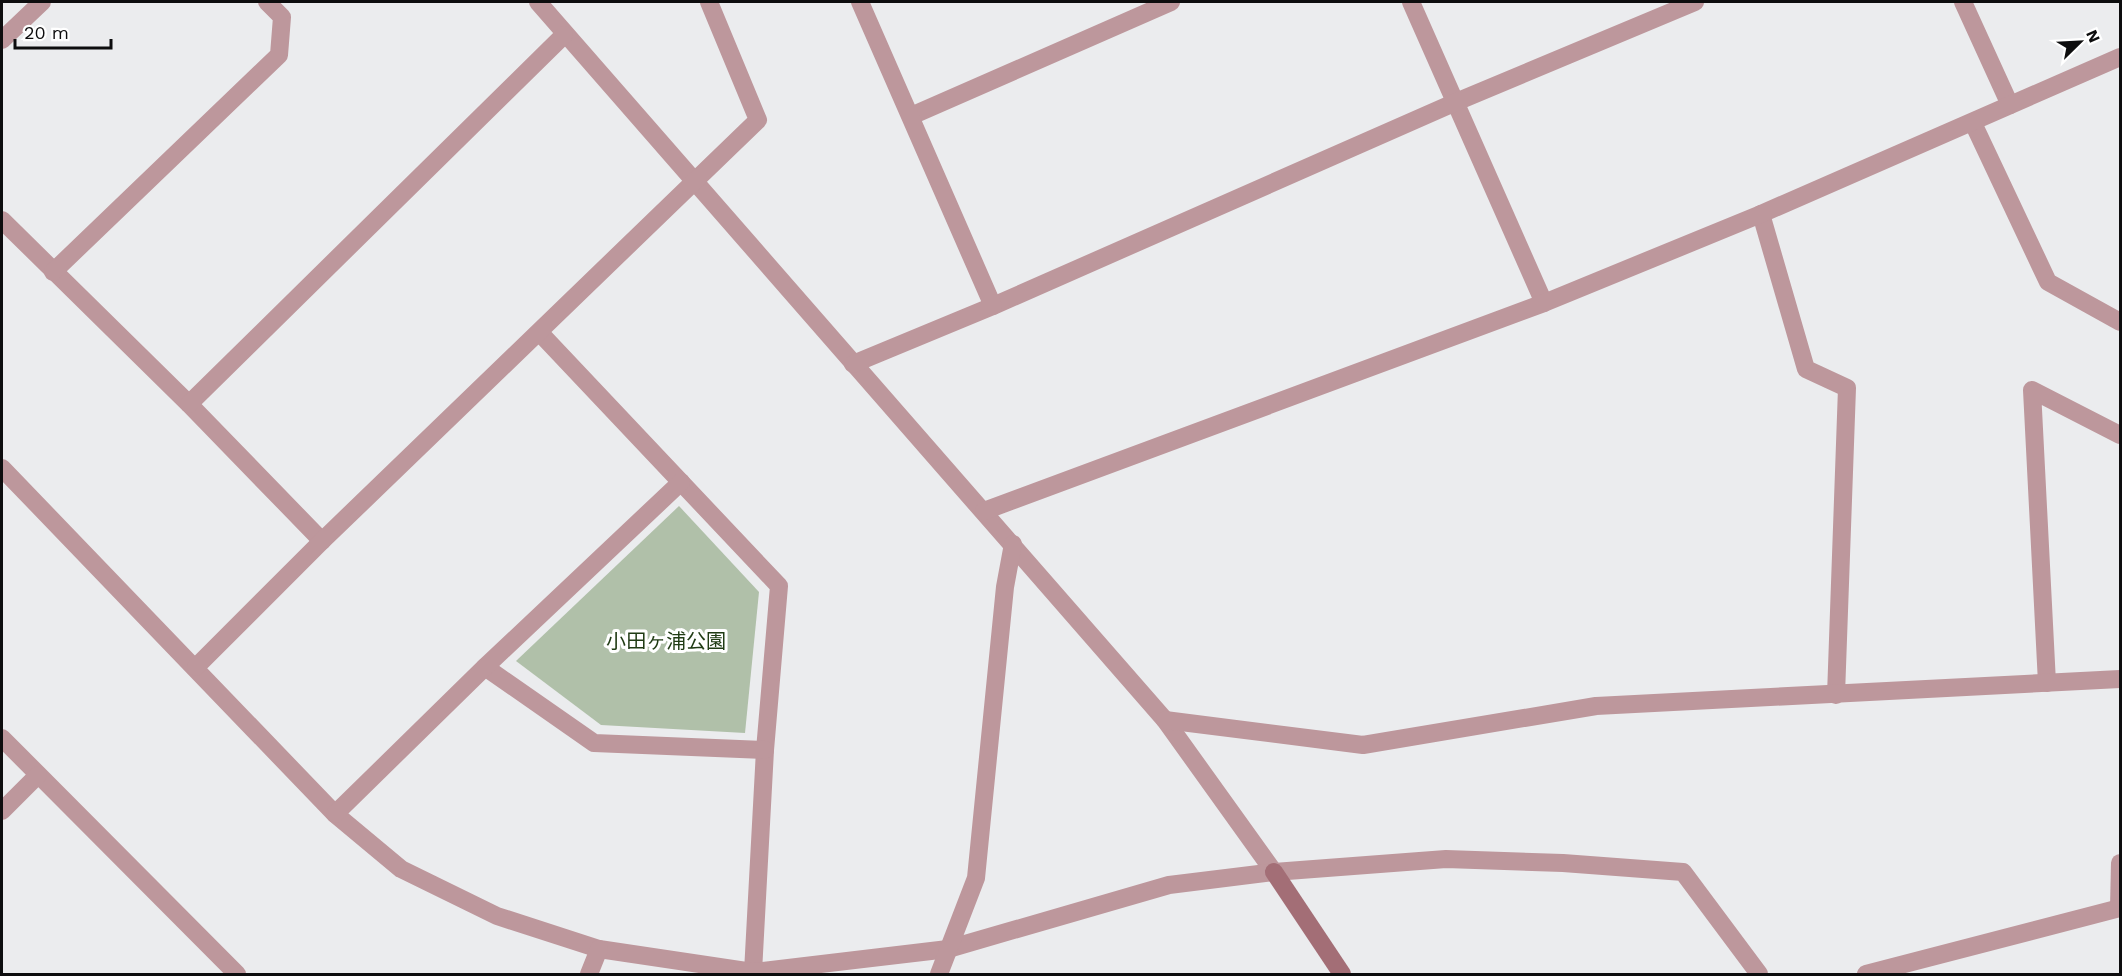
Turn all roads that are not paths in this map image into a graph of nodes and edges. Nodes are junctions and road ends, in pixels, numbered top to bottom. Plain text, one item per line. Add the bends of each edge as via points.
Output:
1 (267, 2) edge
2 (538, 2) edge
3 (709, 2) edge
4 (860, 2) edge
5 (1171, 2) edge
6 (1411, 2) edge
7 (1695, 2) edge
8 (1963, 2) edge
9 (34, 4) edge
10 (564, 35) junction
11 (2, 40) edge
12 (2121, 57) edge
13 (1456, 102) junction
14 (2010, 105) junction
15 (911, 116) junction
16 (1972, 123) junction
17 (696, 181) junction
18 (1761, 214) junction
19 (2, 220) edge
20 (53, 272) junction
21 (1544, 303) junction
22 (993, 306) junction
23 (2121, 322) edge
24 (540, 333) junction
25 (853, 364) junction
26 (189, 404) junction
27 (2121, 435) edge
28 (2, 468) edge
29 (681, 482) junction
30 (984, 511) junction
31 (322, 541) junction
32 (1013, 544) junction
33 (196, 667) junction
34 (485, 667) junction
35 (2121, 679) edge
36 (2047, 683) junction
37 (1836, 695) junction
38 (1165, 720) junction
39 (2, 738) edge
40 (765, 750) junction
41 (38, 775) junction
42 (2, 811) edge
43 (335, 814) junction
44 (2121, 863) edge
45 (1274, 872) junction
46 (2120, 908) edge
47 (599, 949) junction
48 (948, 949) junction
49 (753, 972) junction
50 (237, 975) edge
51 (590, 975) edge
52 (939, 975) edge
53 (1342, 975) edge
54 (1759, 975) edge
55 (1866, 975) edge

1 - 20 street via 282,17 279,55
2 - 10 street
3 - 17 street via 758,120
4 - 15 street
5 - 15 street
6 - 13 street
7 - 13 street
8 - 14 street
9 - 11 street
10 - 17 street
10 - 26 street
12 - 14 street
13 - 21 street
13 - 22 street
14 - 16 street
15 - 22 street
16 - 18 street
16 - 23 street via 2048,282
17 - 24 street
17 - 25 street
18 - 21 street
18 - 37 street via 1806,369 1847,388
19 - 20 street
20 - 26 street
21 - 30 street
22 - 25 street
24 - 29 street
24 - 31 street
25 - 30 street
26 - 31 street
27 - 36 street via 2032,390
28 - 33 street
29 - 34 street
29 - 40 street via 779,586
30 - 32 street
31 - 33 street
32 - 38 street
32 - 48 street via 1005,587 976,878
33 - 43 street
34 - 40 street via 594,743
34 - 43 street
35 - 36 street
36 - 37 street
37 - 38 street via 1596,706 1363,745
38 - 45 street
39 - 41 street
40 - 49 street
41 - 42 street
41 - 50 street
43 - 47 street via 400,869 497,916
44 - 46 street
45 - 48 street via 1169,885
45 - 53 street
45 - 54 street via 1446,859 1683,872
46 - 55 street
47 - 49 street
47 - 51 street
48 - 49 street
48 - 52 street

